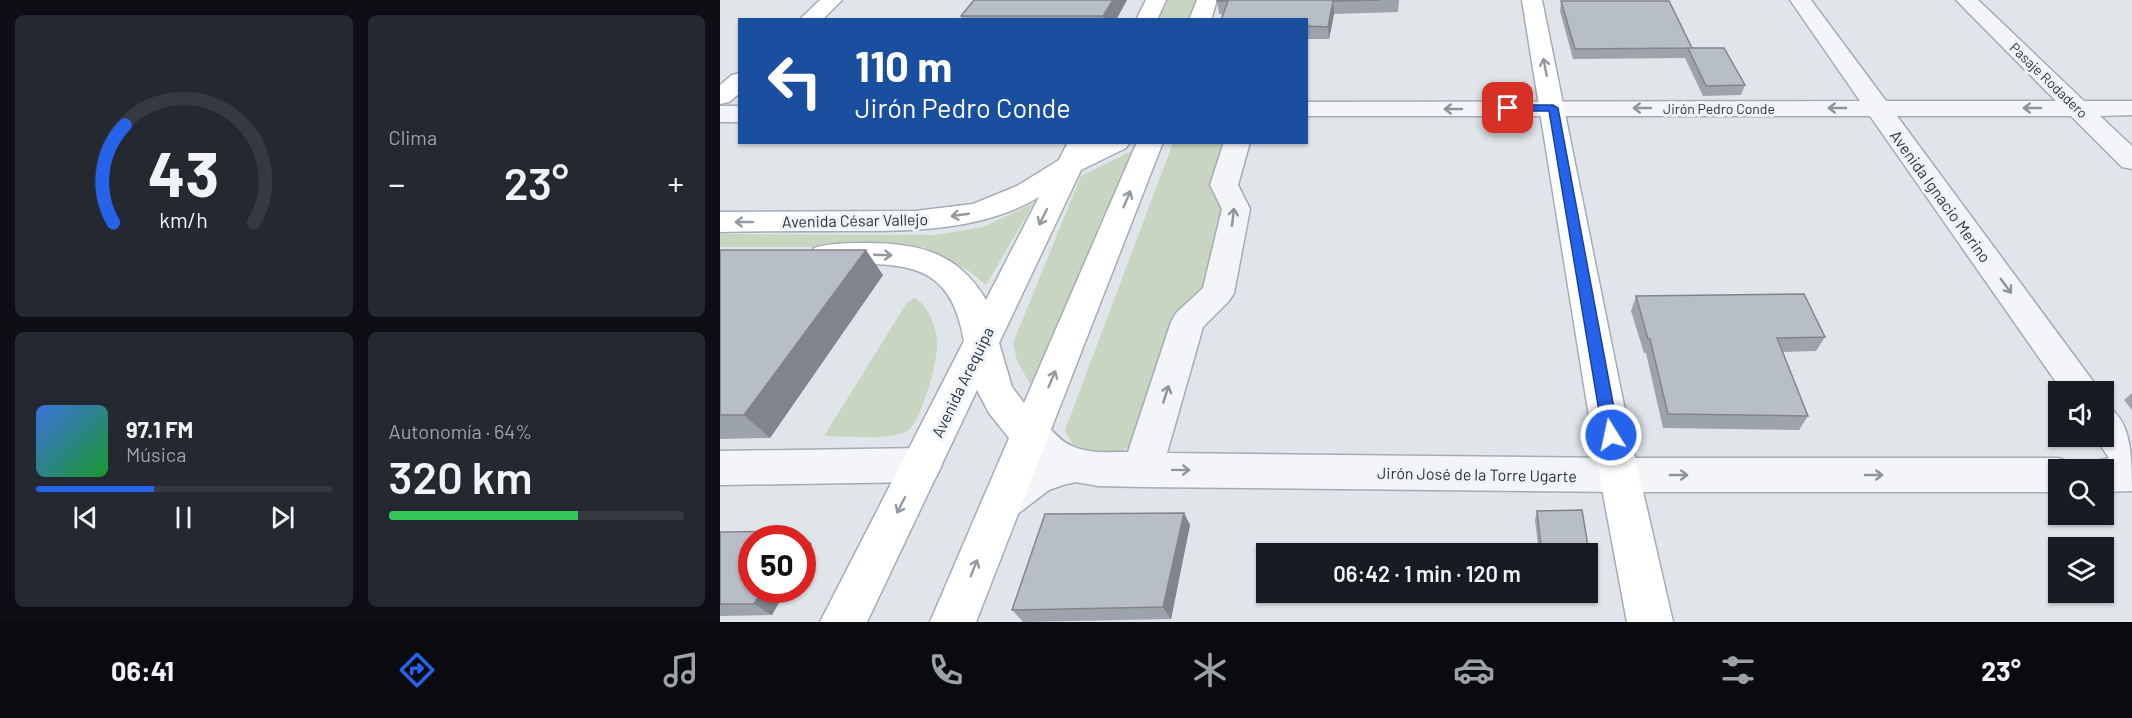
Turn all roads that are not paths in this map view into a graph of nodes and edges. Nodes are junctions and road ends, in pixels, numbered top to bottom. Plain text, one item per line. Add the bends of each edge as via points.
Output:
1 (832, 0) edge
2 (1156, 0) edge
3 (1207, 0) edge
4 (1532, 0) edge
5 (1800, 0) edge
6 (1966, 0) edge
7 (811, 18) edge
8 (1147, 18) edge
9 (1201, 18) edge
10 (738, 82) edge
11 (720, 97) edge
12 (1553, 108) junction
13 (1878, 108) junction
14 (2078, 108) junction
15 (2132, 108) edge
16 (1308, 109) edge
17 (720, 114) edge
18 (738, 114) edge
19 (1110, 144) edge
20 (1149, 144) edge
21 (1236, 144) edge
22 (1076, 154) edge
23 (2132, 161) edge
24 (720, 222) edge
25 (791, 255) edge
26 (981, 341) junction
27 (2075, 381) edge
28 (1029, 433) junction
29 (2114, 434) edge
30 (2132, 459) edge
31 (921, 465) junction
32 (1076, 465) junction
33 (720, 468) edge
34 (1142, 470) junction
35 (2114, 474) edge
36 (2132, 474) edge
37 (1620, 475) junction
38 (2048, 475) edge
39 (1001, 503) junction
40 (843, 622) edge
41 (952, 622) edge
42 (1650, 622) edge

1 - 7 main road
2 - 8 main road
3 - 9 main road
12 -> 4 main road
5 - 13 street, Avenida Ignacio Merino
6 - 14 street, Pasaje Rodadero
10 - 11 main road
13 -> 12 street, Jirón Pedro Conde
12 -> 16 street, Jirón Pedro Conde
12 - 37 main road
14 -> 13 street, Jirón Pedro Conde
13 -> 27 street, Avenida Ignacio Merino
14 - 15 street, Jirón Pedro Conde
14 - 23 street, Pasaje Rodadero
17 - 18 street
19 - 22 main road, Avenida César Vallejo
28 -> 20 main road
34 -> 21 street via 1188,322 1218,293 1236,209 1224,184
22 -> 24 main road, Avenida César Vallejo via 1027,192 973,213 915,221
22 -> 26 main road, Avenida Arequipa
25 -> 26 main road, Avenida César Vallejo via 886,254 915,258 938,267 971,300
26 - 28 main road, Avenida César Vallejo via 995,390
26 - 31 main road, Avenida Arequipa
28 - 32 street, Jirón José de la Torre Ugarte via 1055,457
28 - 39 main road
29 - 30 street
31 - 33 street
31 -> 40 main road, Avenida Arequipa
32 - 34 street, Jirón José de la Torre Ugarte
32 - 39 street, Jirón José de la Torre Ugarte via 1042,472 1025,481
34 -> 37 street, Jirón José de la Torre Ugarte
35 - 36 street
37 -> 38 street, Jirón José de la Torre Ugarte
37 - 42 main road
41 -> 39 main road

